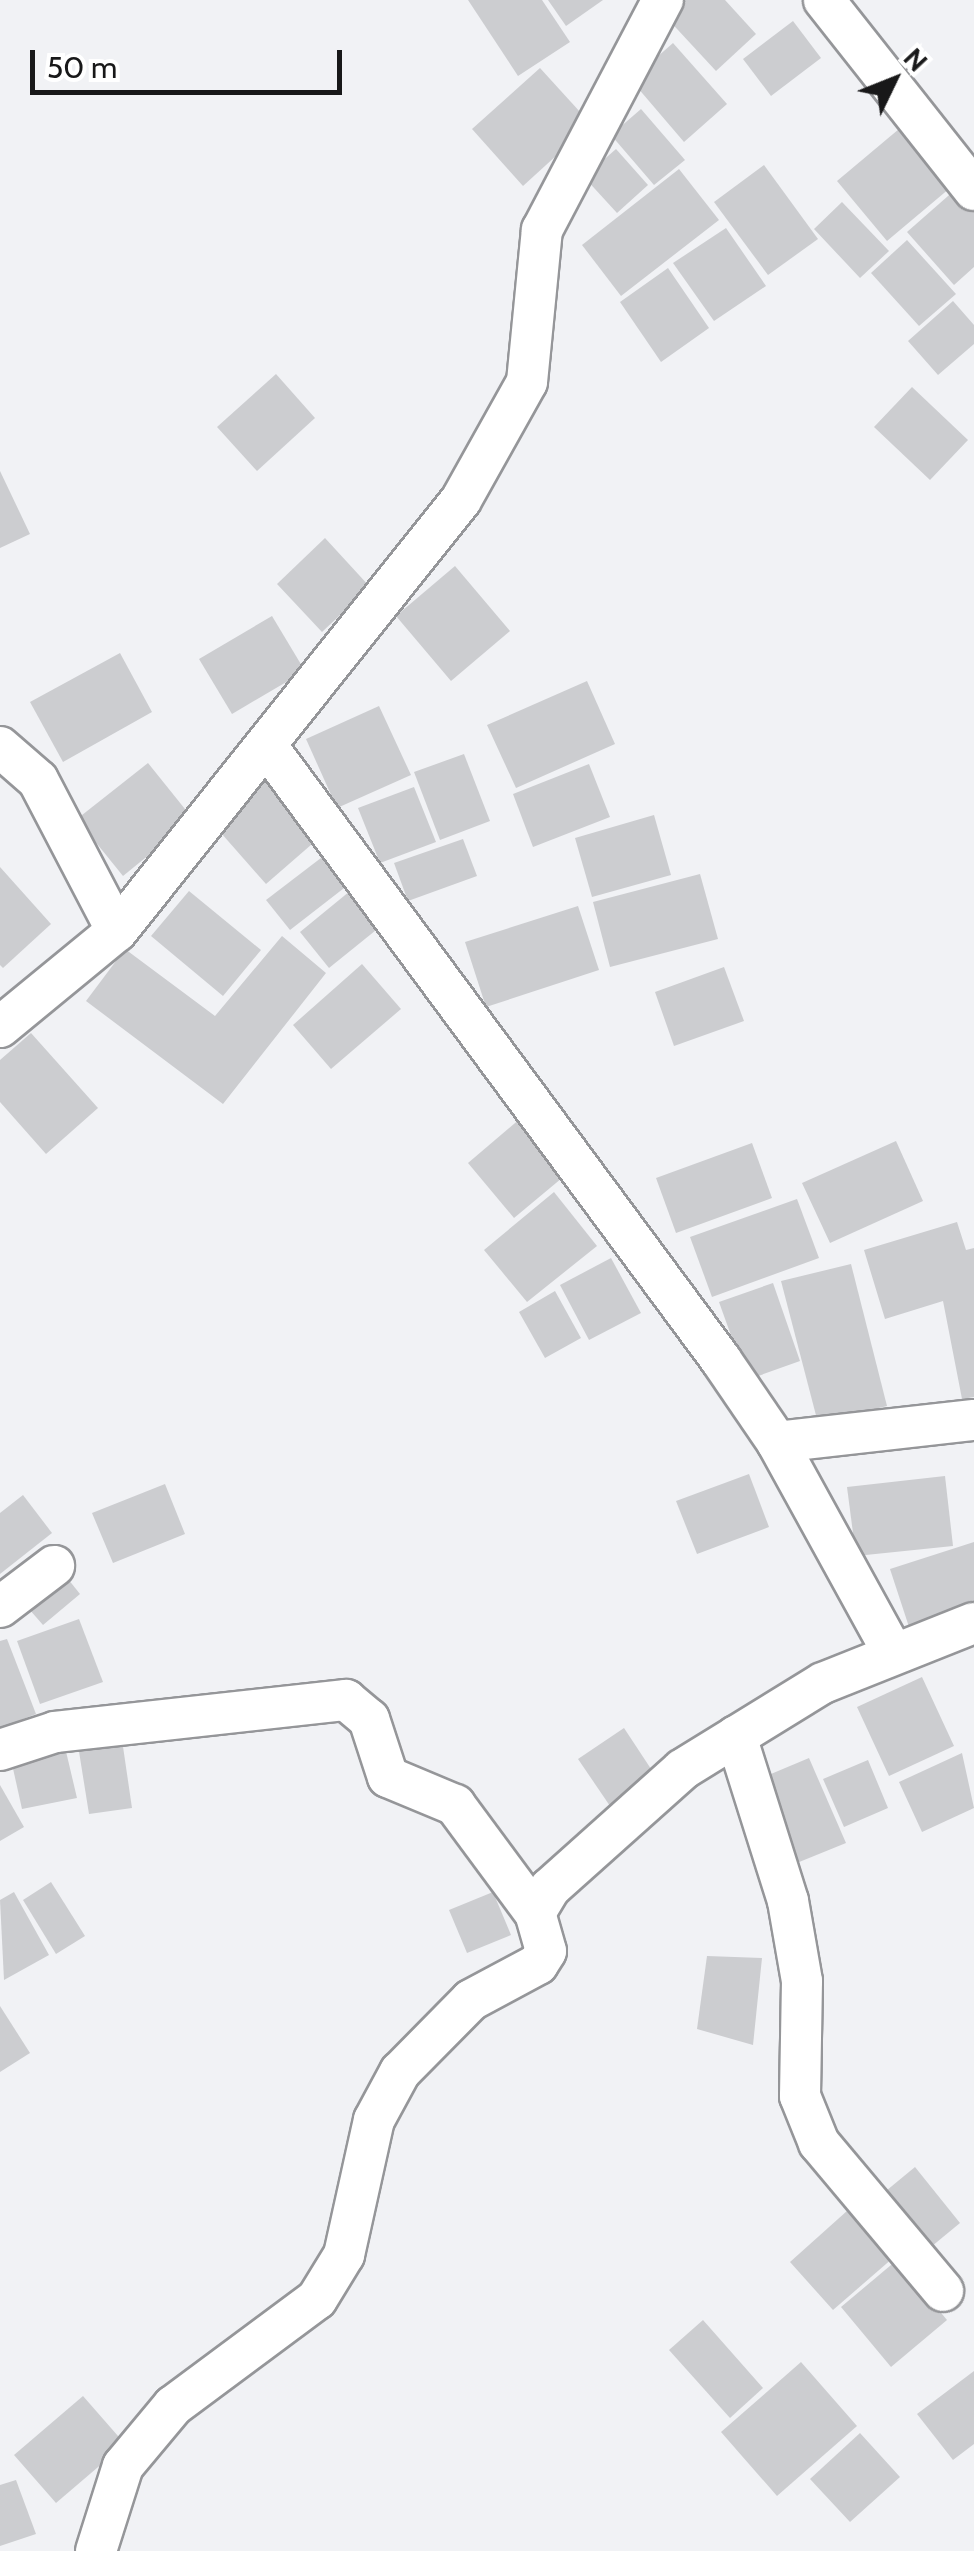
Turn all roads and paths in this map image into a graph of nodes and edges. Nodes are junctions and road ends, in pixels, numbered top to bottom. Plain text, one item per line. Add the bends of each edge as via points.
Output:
1 (663, 0) edge
2 (824, 0) edge
3 (974, 190) edge
4 (266, 745) junction
5 (0, 747) edge
6 (117, 931) junction
7 (0, 1027) edge
8 (974, 1420) edge
9 (777, 1442) junction
10 (54, 1566) dead end
11 (0, 1607) edge
12 (974, 1624) edge
13 (892, 1651) junction
14 (736, 1736) junction
15 (0, 1750) edge
16 (536, 1913) junction
17 (942, 2291) dead end
18 (96, 2551) edge

1 - 4 street via 542,230 538,332 506,424 461,500
2 - 3 street
4 - 6 street
4 - 9 street via 504,1057
5 - 6 street via 38,780
6 - 7 street
8 - 9 street
9 - 13 street
10 - 11 street
12 - 13 street
13 - 14 street
14 - 16 street via 683,1768 550,1888
14 - 17 street via 788,1900 802,1981 800,2096 819,2144
15 - 16 street via 56,1732 346,1700 369,1719 388,1778 455,1804
16 - 18 street via 546,1951 538,1964 471,2000 400,2072 374,2120 344,2255 317,2299 173,2406 124,2466

